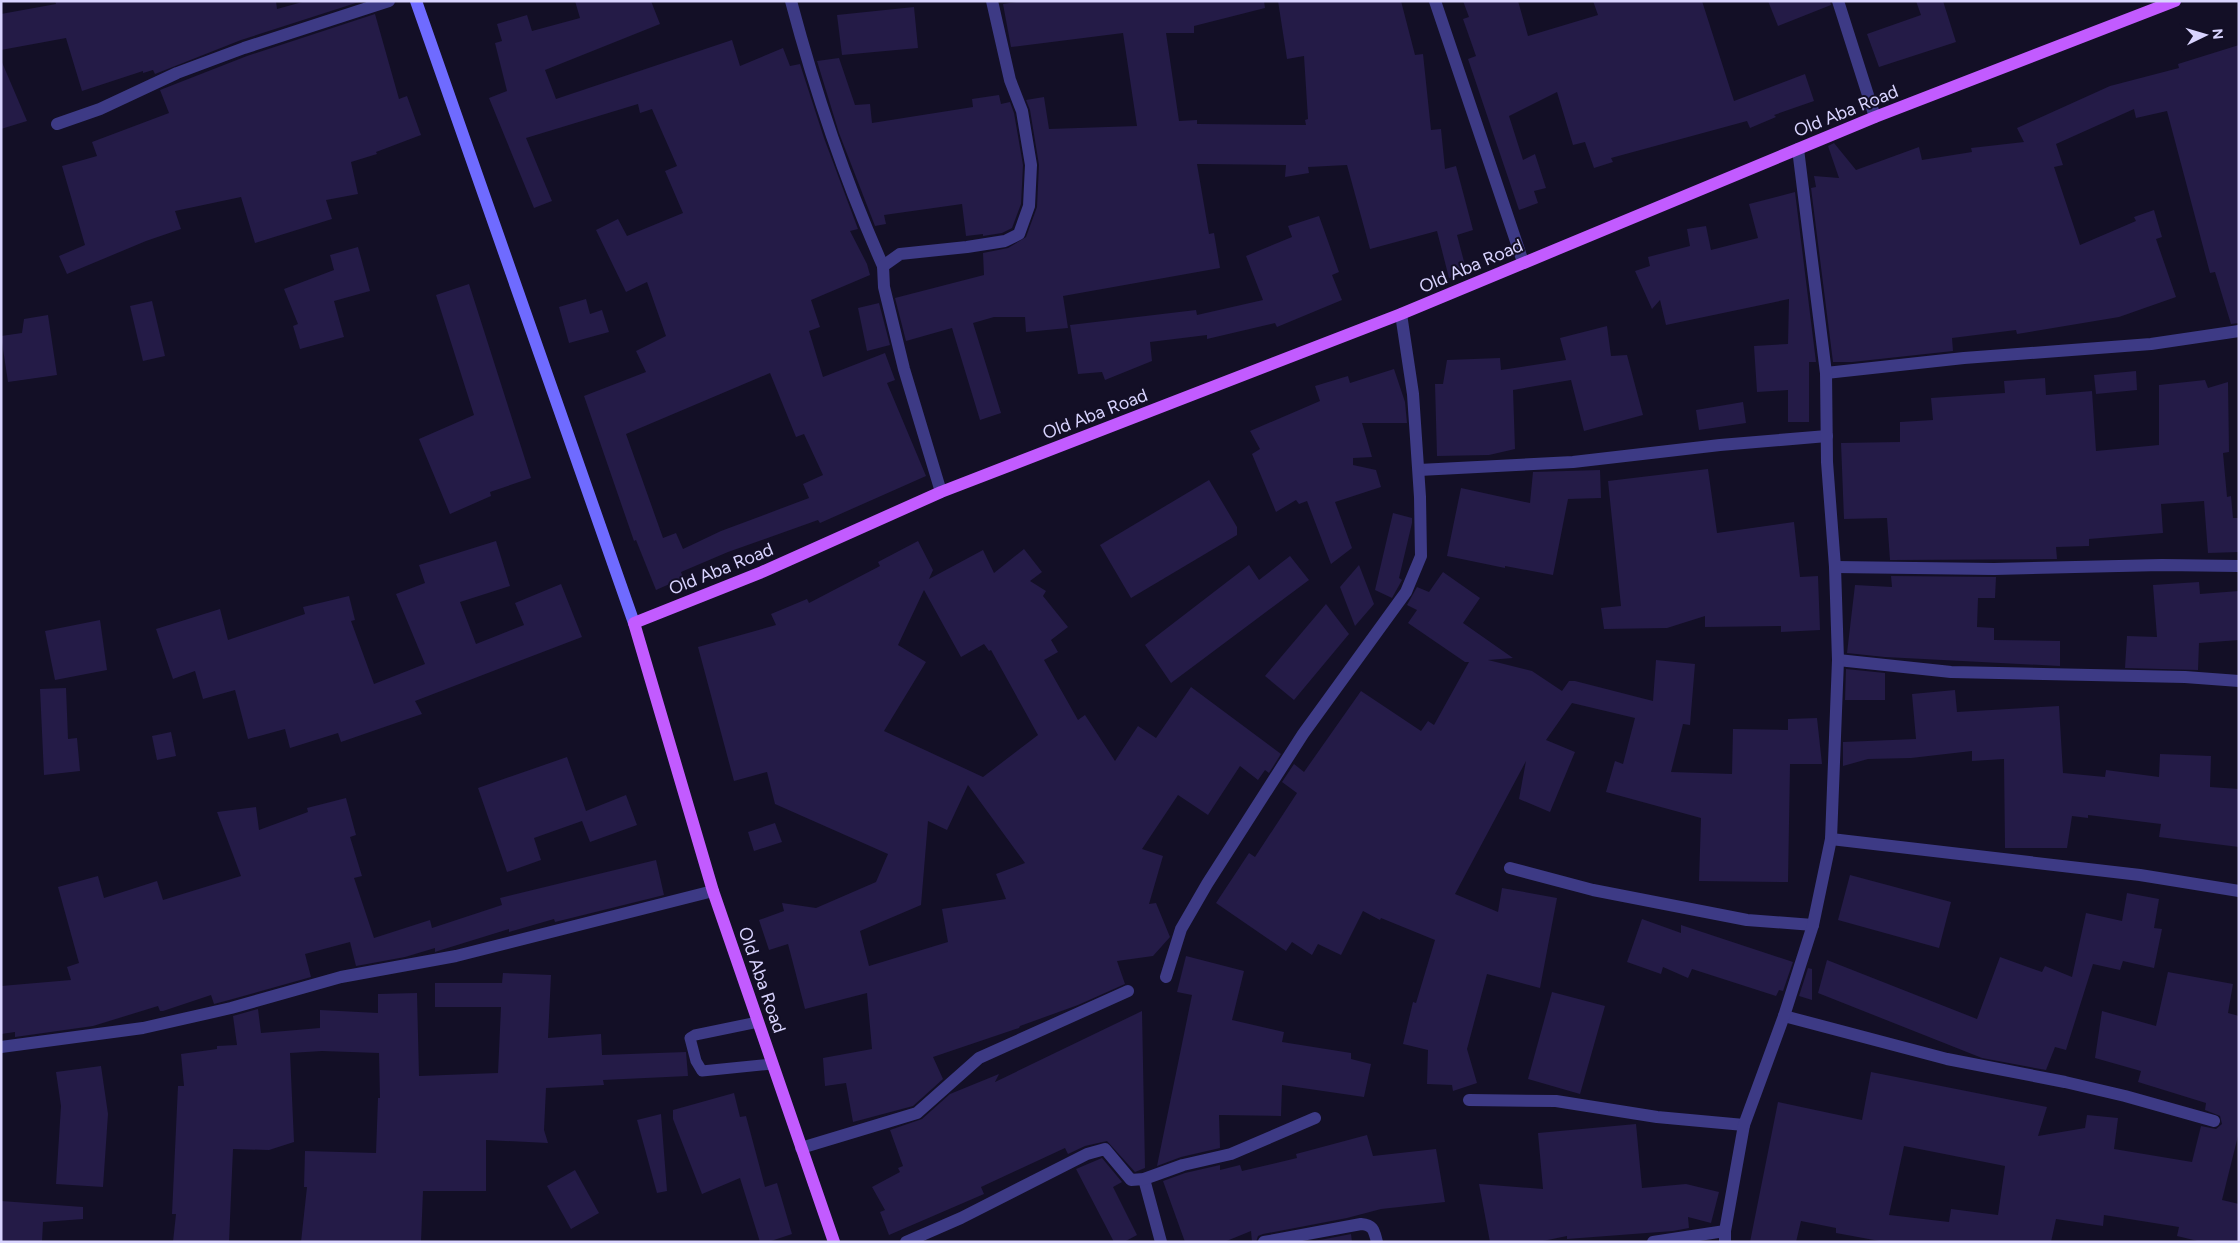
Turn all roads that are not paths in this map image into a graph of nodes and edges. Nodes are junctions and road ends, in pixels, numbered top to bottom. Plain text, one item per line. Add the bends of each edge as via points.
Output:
1 (389, 1) edge
2 (416, 1) edge
3 (791, 1) edge
4 (992, 1) edge
5 (1435, 1) edge
6 (1838, 1) edge
7 (2175, 1) edge
8 (1875, 117) junction
9 (57, 124) dead end
10 (1798, 149) junction
11 (1523, 262) junction
12 (883, 266) junction
13 (1401, 314) junction
14 (2239, 331) edge
15 (1826, 373) junction
16 (1827, 436) junction
17 (1418, 470) junction
18 (941, 492) junction
19 (2239, 566) edge
20 (1835, 567) junction
21 (634, 623) junction
22 (1838, 660) junction
23 (2239, 681) edge
24 (1831, 839) junction
25 (1510, 868) dead end
26 (713, 891) junction
27 (2239, 891) edge
28 (1813, 925) junction
29 (1166, 977) dead end
30 (1128, 991) dead end
31 (1784, 1016) junction
32 (758, 1022) junction
33 (1, 1047) edge
34 (772, 1064) junction
35 (1469, 1100) dead end
36 (1315, 1118) dead end
37 (2214, 1121) dead end
38 (1744, 1125) junction
39 (801, 1148) junction
40 (1144, 1179) junction
41 (1725, 1237) edge
42 (834, 1242) edge
43 (906, 1242) edge
44 (1161, 1242) edge
45 (1264, 1242) edge
46 (1377, 1242) edge
47 (1653, 1242) edge

1 - 9 street via 177,72 100,109
2 - 21 street
3 - 12 street via 820,101 861,217
4 - 12 street via 1010,80 1022,111 1031,165 1029,206 1019,234 1005,241 967,248 900,254
5 - 11 street
6 - 8 street
7 - 8 main road, Old Aba Road
8 - 10 main road, Old Aba Road
10 - 11 main road, Old Aba Road
10 - 15 street
11 - 13 main road, Old Aba Road
12 - 18 street via 884,287 904,369
13 - 17 street via 1413,394
13 - 18 main road, Old Aba Road
14 - 15 street via 2151,344 1964,358
15 - 16 street
16 - 17 street via 1573,462
16 - 20 street
17 - 29 street via 1421,556 1406,592 1304,734 1207,884 1181,929
18 - 21 main road, Old Aba Road via 762,572
19 - 20 street
20 - 22 street
21 - 26 main road, Old Aba Road
22 - 23 street via 1951,672
22 - 24 street
24 - 27 street via 2140,875
24 - 28 street
25 - 28 street via 1594,890 1747,920
26 - 32 main road, Old Aba Road
26 - 33 street via 456,956 341,977 231,1008 143,1028
28 - 31 street
30 - 39 street via 979,1058 917,1113
31 - 37 street via 1947,1059 2100,1090
31 - 38 street
32 - 34 main road, Old Aba Road
32 - 34 lane via 695,1035 690,1038 691,1046 702,1071
34 - 39 main road, Old Aba Road
35 - 38 street via 1556,1101 1657,1117
36 - 40 street via 1230,1154 1182,1165
38 - 41 street
39 - 42 main road, Old Aba Road
40 - 43 street via 1131,1180 1105,1149 1087,1154 962,1218
40 - 44 street
41 - 47 street
45 - 46 street via 1361,1224 1373,1228

